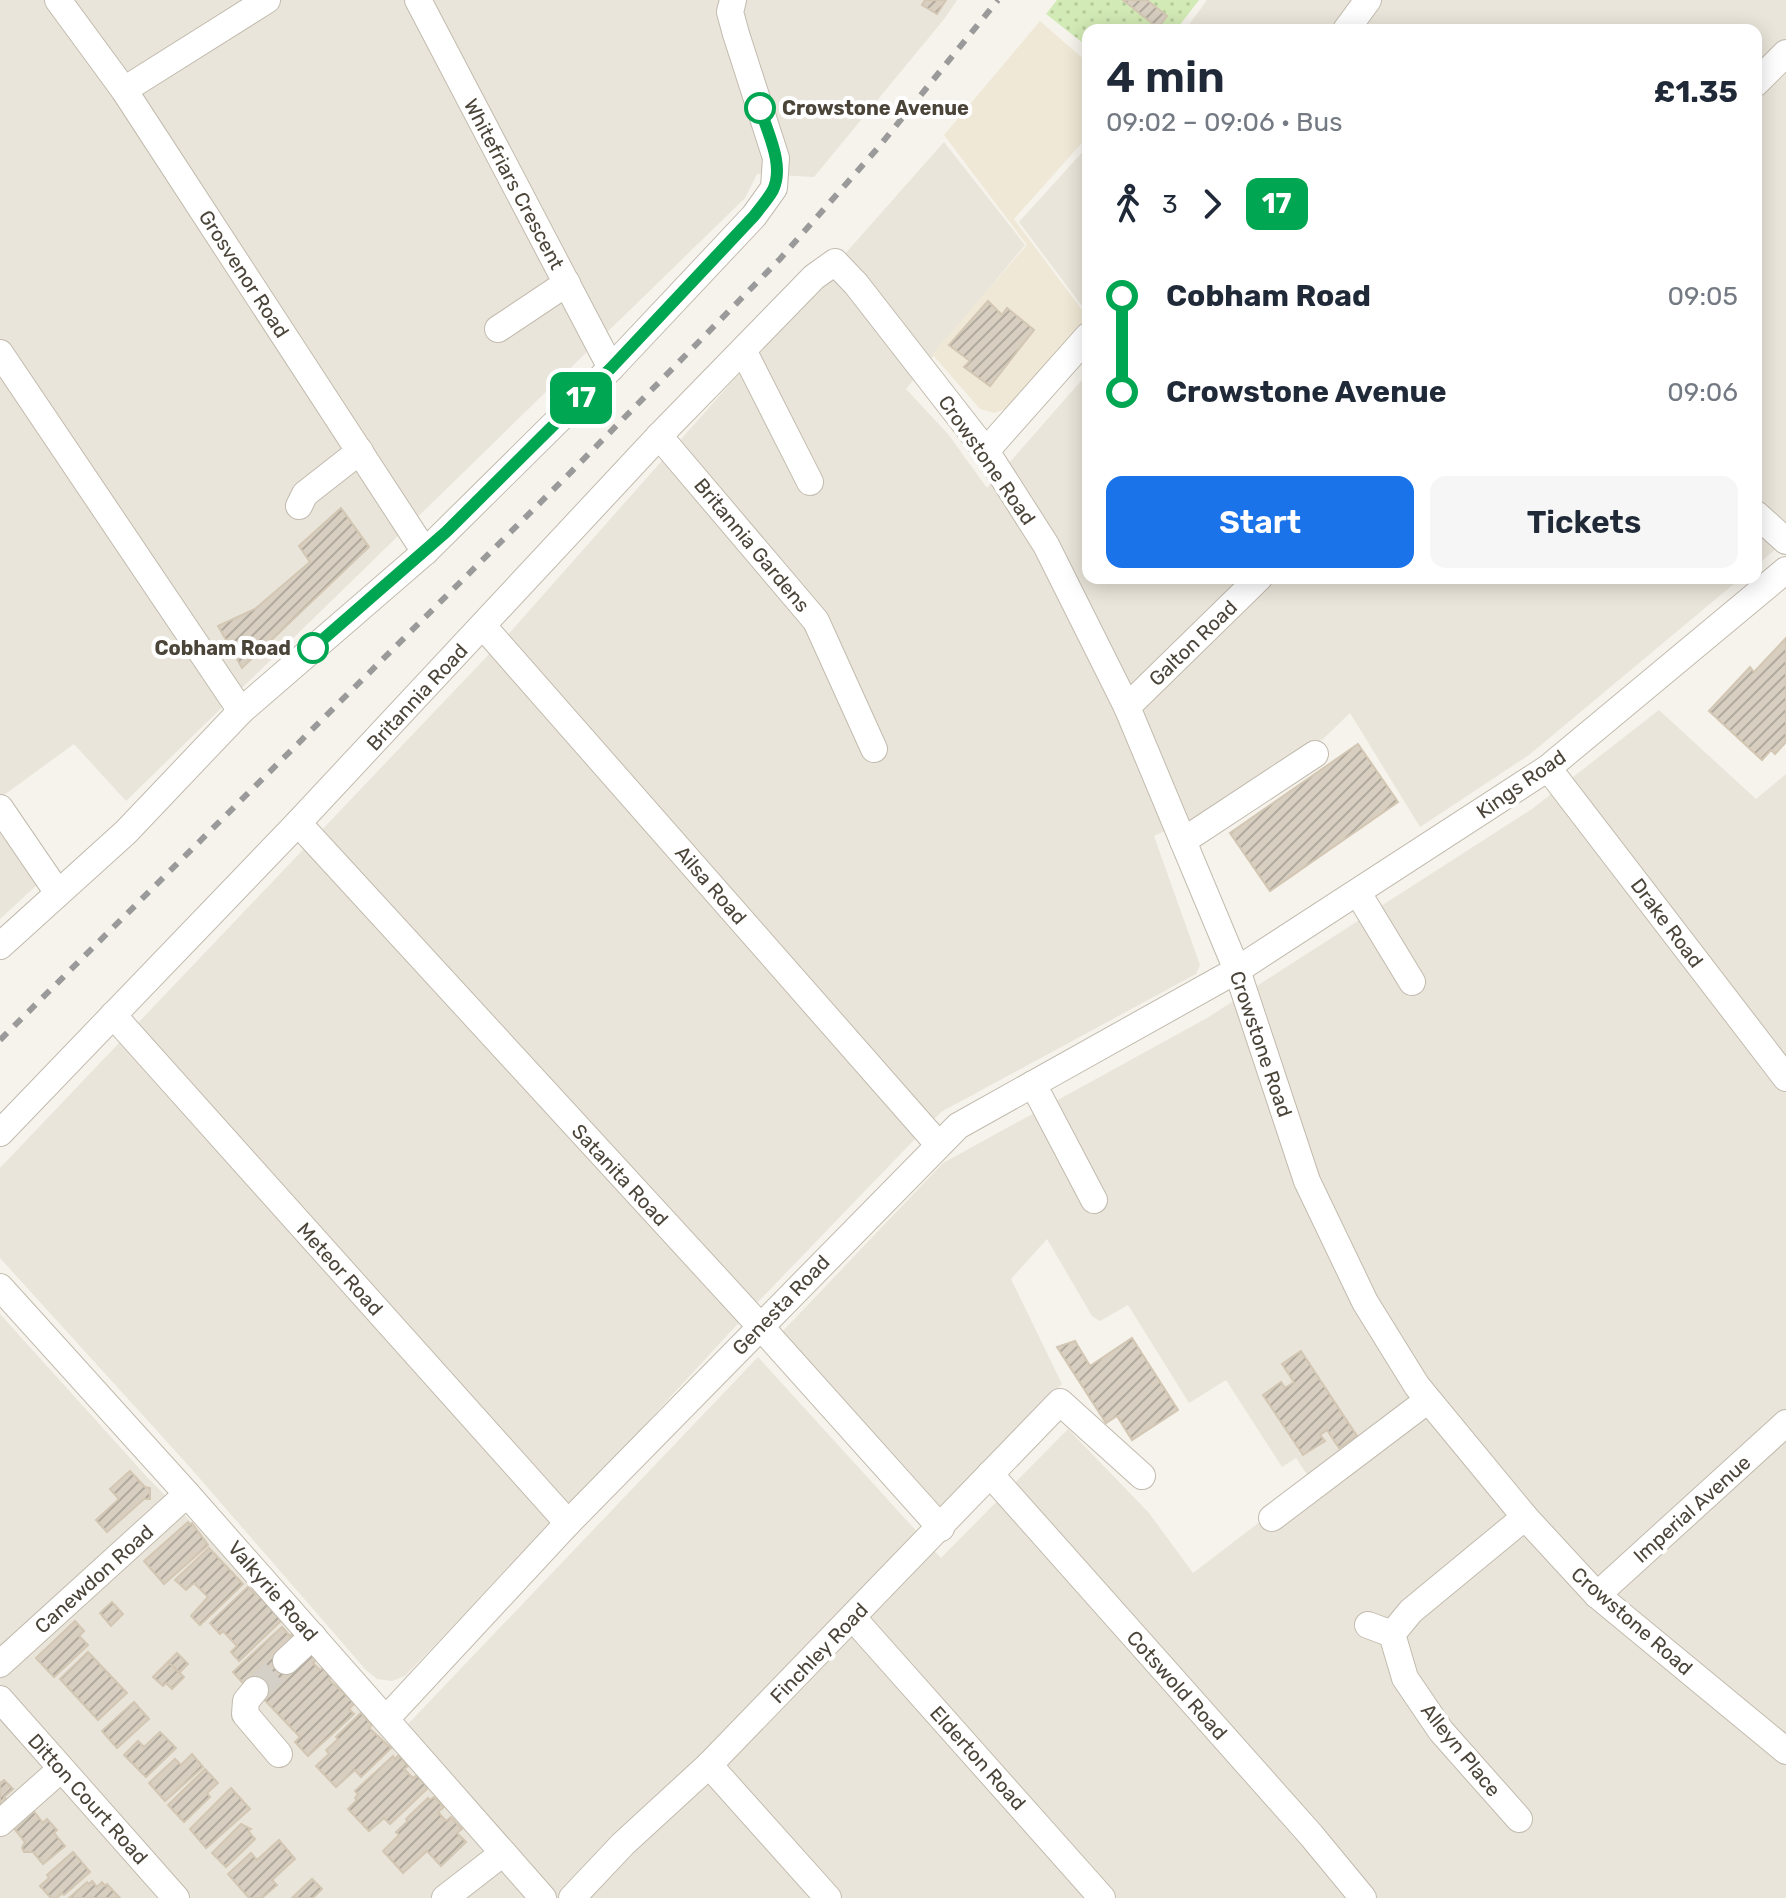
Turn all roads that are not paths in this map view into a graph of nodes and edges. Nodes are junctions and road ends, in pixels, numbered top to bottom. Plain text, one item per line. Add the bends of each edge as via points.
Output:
1 (267, 0) edge
2 (418, 0) edge
3 (733, 0) edge
4 (1368, 0) edge
5 (60, 1) edge
6 (1350, 24) edge
7 (1786, 53) edge
8 (1762, 77) edge
9 (124, 90) junction
10 (835, 262) joint
11 (567, 283) junction
12 (498, 329) dead end
13 (1082, 343) edge
14 (744, 352) junction
15 (0, 353) edge
16 (611, 368) junction
17 (659, 436) junction
18 (360, 451) junction
19 (986, 451) junction
20 (810, 482) dead end
21 (299, 506) dead end
22 (1762, 519) edge
23 (1786, 541) edge
24 (425, 552) junction
25 (1786, 570) edge
26 (1253, 584) edge
27 (483, 626) junction
28 (1127, 707) junction
29 (241, 711) junction
30 (874, 749) dead end
31 (1315, 754) dead end
32 (1548, 768) junction
33 (0, 808) edge
34 (298, 823) junction
35 (1183, 841) junction
36 (58, 893) junction
37 (1358, 893) junction
38 (0, 946) edge
39 (1237, 970) junction
40 (1412, 982) dead end
41 (113, 1015) junction
42 (1786, 1078) edge
43 (1033, 1084) junction
44 (0, 1133) edge
45 (938, 1144) junction
46 (1094, 1200) dead end
47 (0, 1287) edge
48 (760, 1326) junction
49 (1428, 1400) junction
50 (1786, 1423) edge
51 (990, 1474) junction
52 (1142, 1476) dead end
53 (187, 1494) junction
54 (1525, 1517) junction
55 (1272, 1518) dead end
56 (568, 1523) junction
57 (941, 1528) junction
58 (1597, 1595) junction
59 (853, 1618) junction
60 (313, 1636) junction
61 (286, 1661) tunnel mouth
62 (0, 1664) edge
63 (255, 1690) tunnel mouth
64 (0, 1699) edge
65 (386, 1719) junction
66 (1786, 1751) edge
67 (279, 1754) dead end
68 (709, 1765) junction
69 (61, 1769) junction
70 (1519, 1819) dead end
71 (0, 1823) edge
72 (503, 1853) junction
73 (176, 1898) edge
74 (445, 1898) edge
75 (543, 1898) edge
76 (572, 1898) edge
77 (828, 1898) edge
78 (1102, 1898) edge
79 (1363, 1898) edge

1 - 9 street
2 - 11 street, Whitefriars Crescent
3 - 16 street via 730,12 776,158 774,188
4 - 6 street
5 - 9 street, Grosvenor Road
7 - 8 street
9 - 18 street, Grosvenor Road
10 - 14 street, Britannia Road via 814,277
10 - 19 street, Crowstone Road
11 - 12 street
11 - 16 street, Whitefriars Crescent
13 - 19 street
14 - 17 street, Britannia Road
14 - 20 street
15 - 29 street
16 - 24 street
17 - 27 street, Britannia Road
17 - 30 street, Britannia Gardens via 816,621
18 - 21 street via 305,494
18 - 24 street, Grosvenor Road
19 - 28 street, Crowstone Road via 1046,545
22 - 23 street
24 - 29 street
25 - 32 street, Kings Road
26 - 28 street, Galton Road
27 - 34 street, Britannia Road
27 - 45 street, Ailsa Road
28 - 35 street, Crowstone Road
29 - 36 street via 126,832
31 - 35 street
32 - 37 street, Kings Road
32 - 42 street, Drake Road
33 - 36 street
34 - 41 street, Britannia Road
34 - 48 street, Satanita Road
35 - 39 street, Crowstone Road
36 - 38 street
37 - 39 street, Kings Road
37 - 40 street
39 - 43 street, Genesta Road
39 - 49 street, Crowstone Road via 1307,1181 1365,1302
41 - 44 street, Britannia Road
41 - 56 street, Meteor Road
43 - 45 street, Genesta Road via 958,1126
43 - 46 street
45 - 48 street, Genesta Road
47 - 53 street, Valkyrie Road
48 - 56 street, Genesta Road
48 - 57 street, Satanita Road
49 - 54 street, Crowstone Road
49 - 55 street
50 - 58 street, Imperial Avenue
51 - 52 street, Finchley Road via 1060,1402
51 - 57 street, Finchley Road
51 - 79 street, Cotswold Road
53 - 60 street, Valkyrie Road
53 - 62 street, Canewdon Road
54 - 58 street, Crowstone Road
54 - 70 street, Alleyn Place via 1411,1611 1386,1639 1441,1731
56 - 65 street, Genesta Road
57 - 59 street, Finchley Road
58 - 66 street, Crowstone Road
59 - 68 street, Finchley Road
59 - 78 street, Elderton Road
60 - 61 street
60 - 65 street, Valkyrie Road
63 - 67 street via 246,1701 245,1714
64 - 69 street, Ditton Court Road
65 - 72 street, Valkyrie Road
68 - 76 street, Finchley Road
68 - 77 street
69 - 71 street
69 - 73 street, Ditton Court Road
72 - 74 street
72 - 75 street, Valkyrie Road

